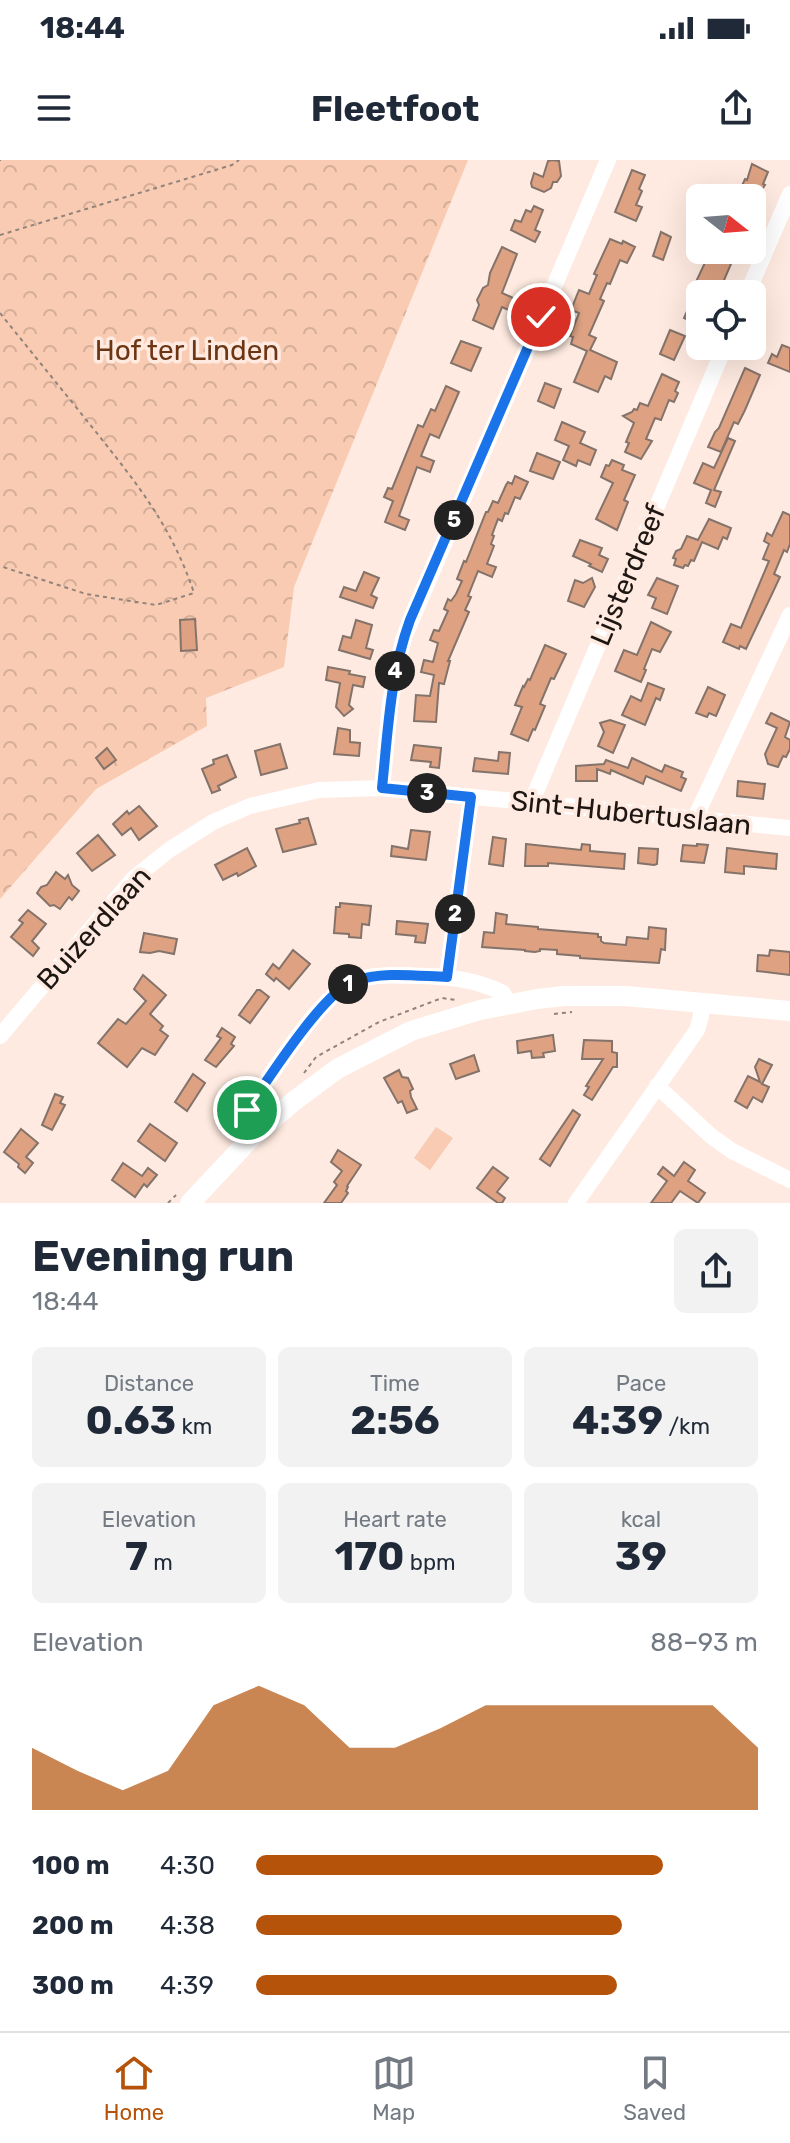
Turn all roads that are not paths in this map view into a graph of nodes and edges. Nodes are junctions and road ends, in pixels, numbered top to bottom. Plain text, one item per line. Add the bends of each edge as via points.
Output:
1 (608, 160) edge
2 (790, 194) edge
3 (753, 280) edge
4 (719, 360) edge
5 (790, 615) edge
6 (382, 788) junction
7 (471, 797) junction
8 (531, 803) junction
9 (695, 818) junction
10 (790, 828) edge
11 (447, 977) junction
12 (508, 1003) junction
13 (701, 1003) junction
14 (790, 1011) edge
15 (0, 1036) edge
16 (657, 1086) junction
17 (252, 1137) junction
18 (790, 1180) edge
19 (190, 1203) edge
20 (576, 1203) edge

1 - 6 street via 406,630 391,692
2 - 3 street
4 - 8 street, Lijsterdreef
5 - 9 street
6 - 7 street, Sint-Hubertuslaan
6 - 15 street, Buizerdlaan via 319,790 250,806 169,850 133,879
7 - 8 street, Sint-Hubertuslaan
7 - 11 street, Sint-Hubertuslaan
8 - 9 street, Sint-Hubertuslaan
9 - 10 street, Sint-Hubertuslaan
11 - 12 street via 481,983 503,993
11 - 17 street via 366,978 350,982 324,1003 243,1118
12 - 13 main road via 594,995
12 - 17 main road via 411,1031 337,1069
13 - 14 main road
13 - 16 street via 697,1030
16 - 18 street via 732,1151
16 - 20 street
17 - 19 main road

